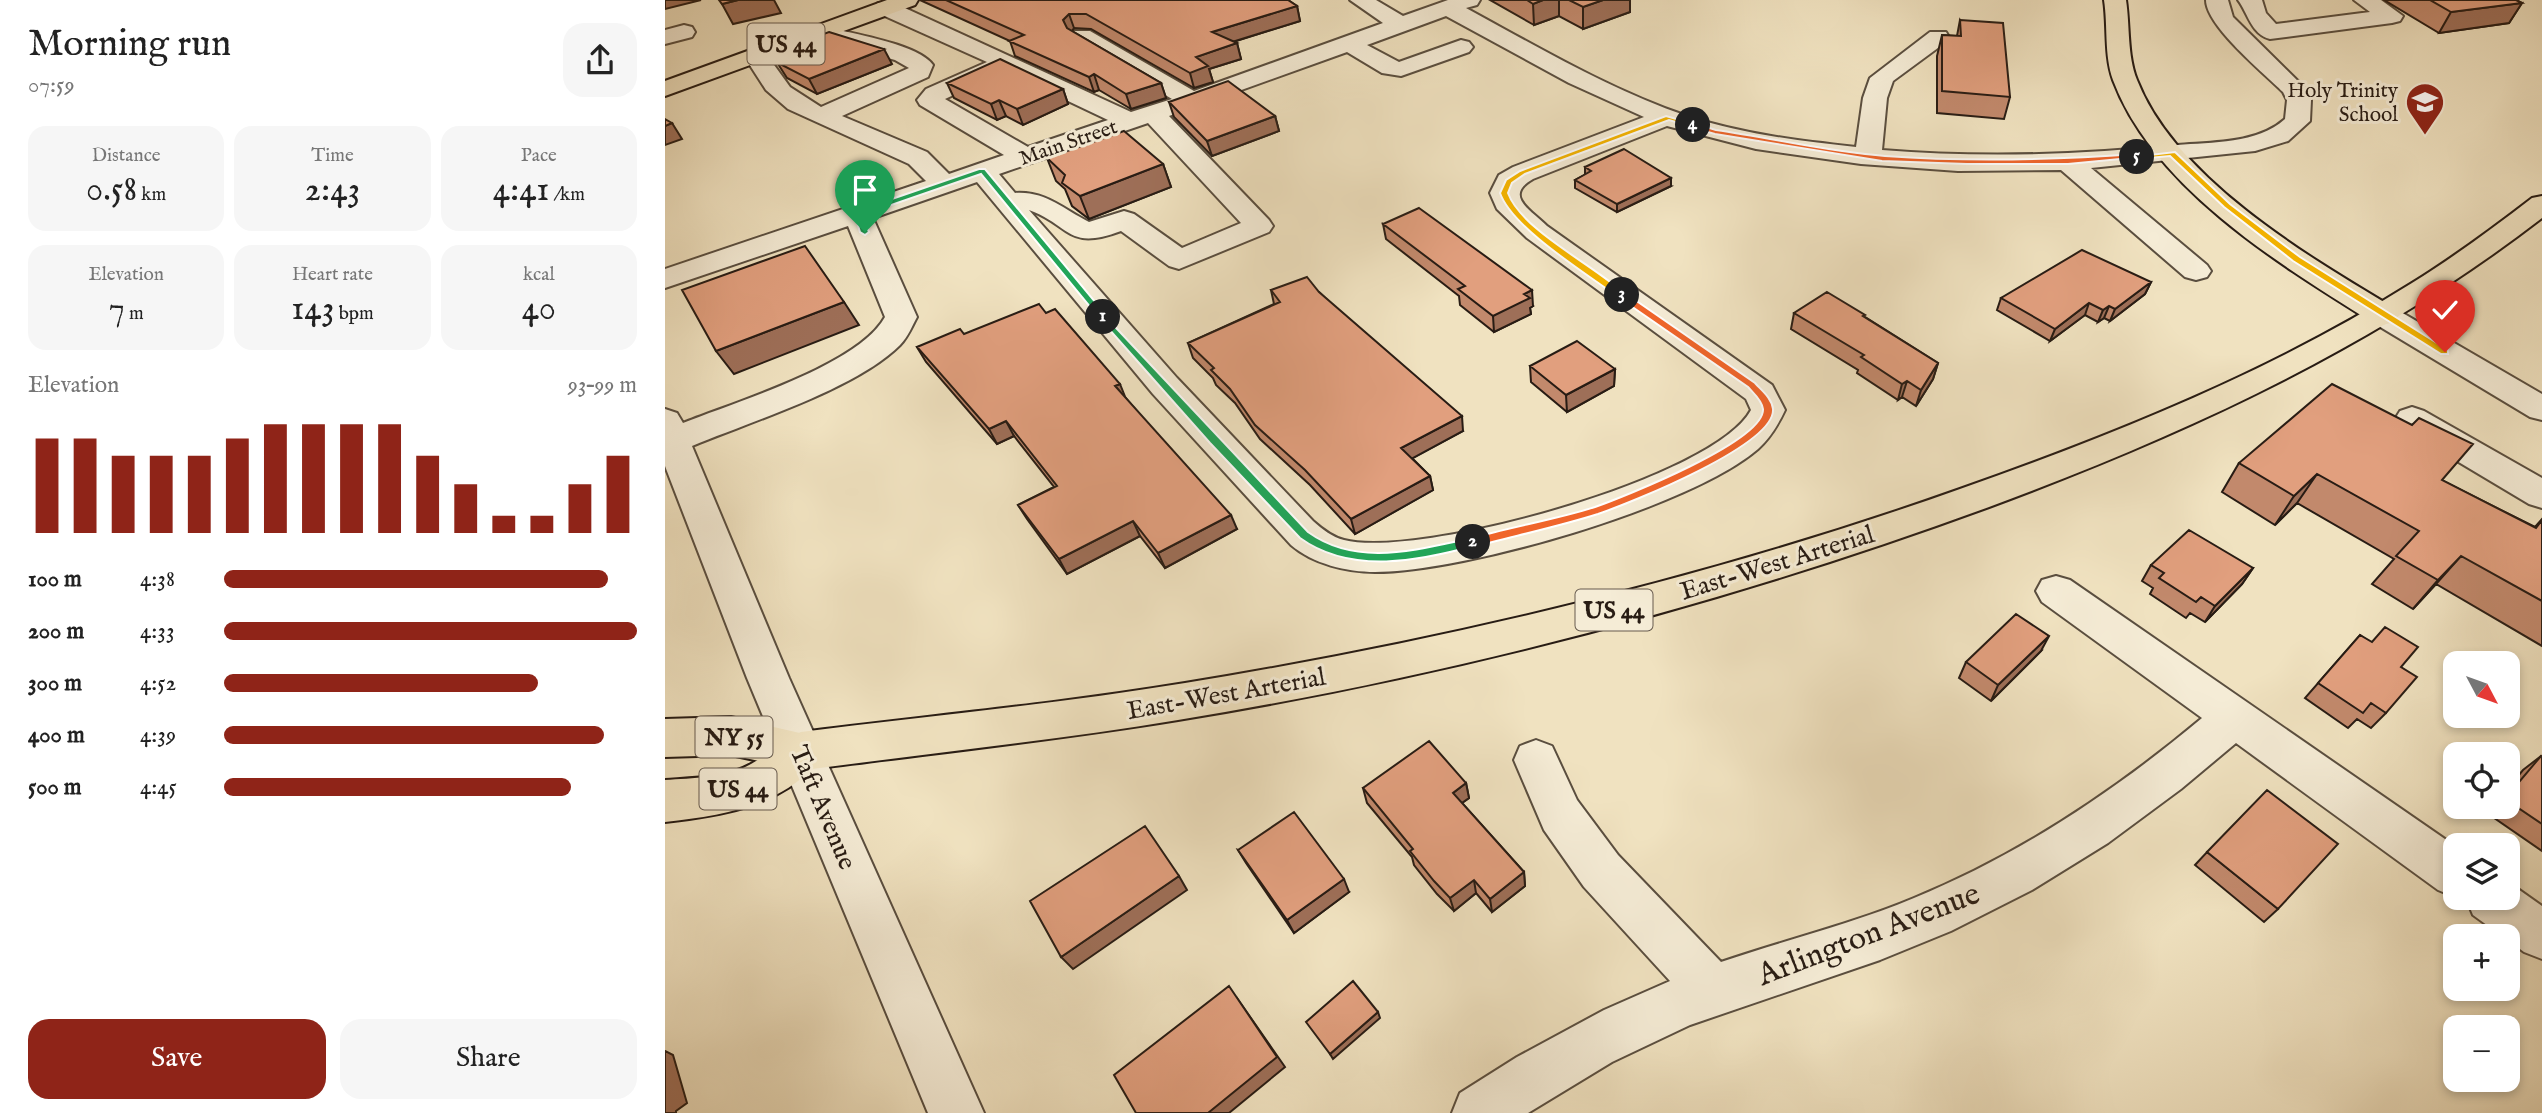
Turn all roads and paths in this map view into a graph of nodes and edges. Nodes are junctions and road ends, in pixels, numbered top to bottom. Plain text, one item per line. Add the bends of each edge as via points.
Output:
1 (1361, 0) edge
2 (2115, 0) edge
3 (2217, 0) edge
4 (2249, 0) edge
5 (2365, 0) edge
6 (897, 4) edge
7 (1458, 4) edge
8 (1406, 22) junction
9 (821, 32) junction
10 (1496, 33) junction
11 (1082, 36) edge
12 (1938, 37) dead end
13 (1348, 43) junction
14 (1461, 47) junction
15 (756, 55) junction
16 (1007, 62) junction
17 (665, 89) edge
18 (1192, 100) junction
19 (819, 116) junction
20 (1140, 117) junction
21 (1668, 117) junction
22 (2172, 153) junction
23 (1025, 156) junction
24 (1868, 156) junction
25 (2068, 162) junction
26 (982, 171) junction
27 (944, 184) junction
28 (1008, 202) junction
29 (2542, 204) edge
30 (857, 214) junction
31 (2196, 271) dead end
32 (665, 279) edge
33 (2383, 315) junction
34 (2542, 409) edge
35 (2412, 419) dead end
36 (669, 430) edge
37 (2542, 495) edge
38 (2056, 592) dead end
39 (2234, 718) junction
40 (665, 738) edge
41 (801, 751) junction
42 (1536, 760) dead end
43 (665, 801) edge
44 (2443, 866) edge
45 (2507, 910) edge
46 (2542, 934) edge
47 (1713, 990) junction
48 (956, 1113) edge
49 (1481, 1113) edge

1 - 8 street
2 - 22 main road via 2125,77 2144,117
3 - 22 street via 2224,20 2294,89 2299,100 2297,121 2262,141
4 - 5 street via 2270,32 2392,16
6 - 9 main road, US 44
6 - 16 street
7 - 8 street, Main Street
7 - 10 street
8 - 13 street, Main Street
8 - 14 street
9 - 15 main road, US 44
9 - 19 street via 903,55 921,65 920,72 901,83
10 - 14 street
10 - 21 street via 1588,83
11 - 18 street
12 - 24 street via 1882,78
13 - 14 street via 1390,68 1401,69
13 - 18 street, Main Street
15 - 17 main road, US 44
15 - 19 street via 770,83 796,105
16 - 20 street
16 - 23 street via 929,100
18 - 20 street, Main Street
19 - 27 street via 918,158
20 - 23 street, Main Street
20 - 28 street via 1259,226 1179,260 1124,220 1084,231 1029,199
21 - 24 street via 1715,132
21 - 28 street via 1523,173 1509,181 1504,193 1507,203 1537,232 1751,385 1766,401 1766,419 1741,444 1651,490 1539,527 1405,555 1348,555 1304,535 1087,299
22 - 25 street
22 - 33 main road via 2261,233
23 - 26 street, Main Street
24 - 25 street
25 - 31 street
26 - 27 street, Main Street
26 - 28 street
27 - 30 street, Main Street
29 - 33 main road, East-West Arterial / US 44 via 2482,251
30 - 32 street, Main Street
30 - 36 street via 901,317 891,336 823,380
33 - 34 street
33 - 41 main road, East-West Arterial / US 44 via 2219,400 2058,467 1856,538 1649,601 1488,642 1229,694
35 - 37 street
36 - 41 street, Taft Avenue
38 - 39 street
39 - 44 street
39 - 47 street, Arlington Avenue via 2186,761 2124,806 1994,885 1873,938
40 - 41 main road, NY 55 via 731,736
41 - 43 main road, US 44 via 775,773 746,786
41 - 48 street, Taft Avenue
42 - 47 street via 1560,815 1601,871
45 - 46 street
47 - 49 street, Arlington Avenue via 1588,1045

